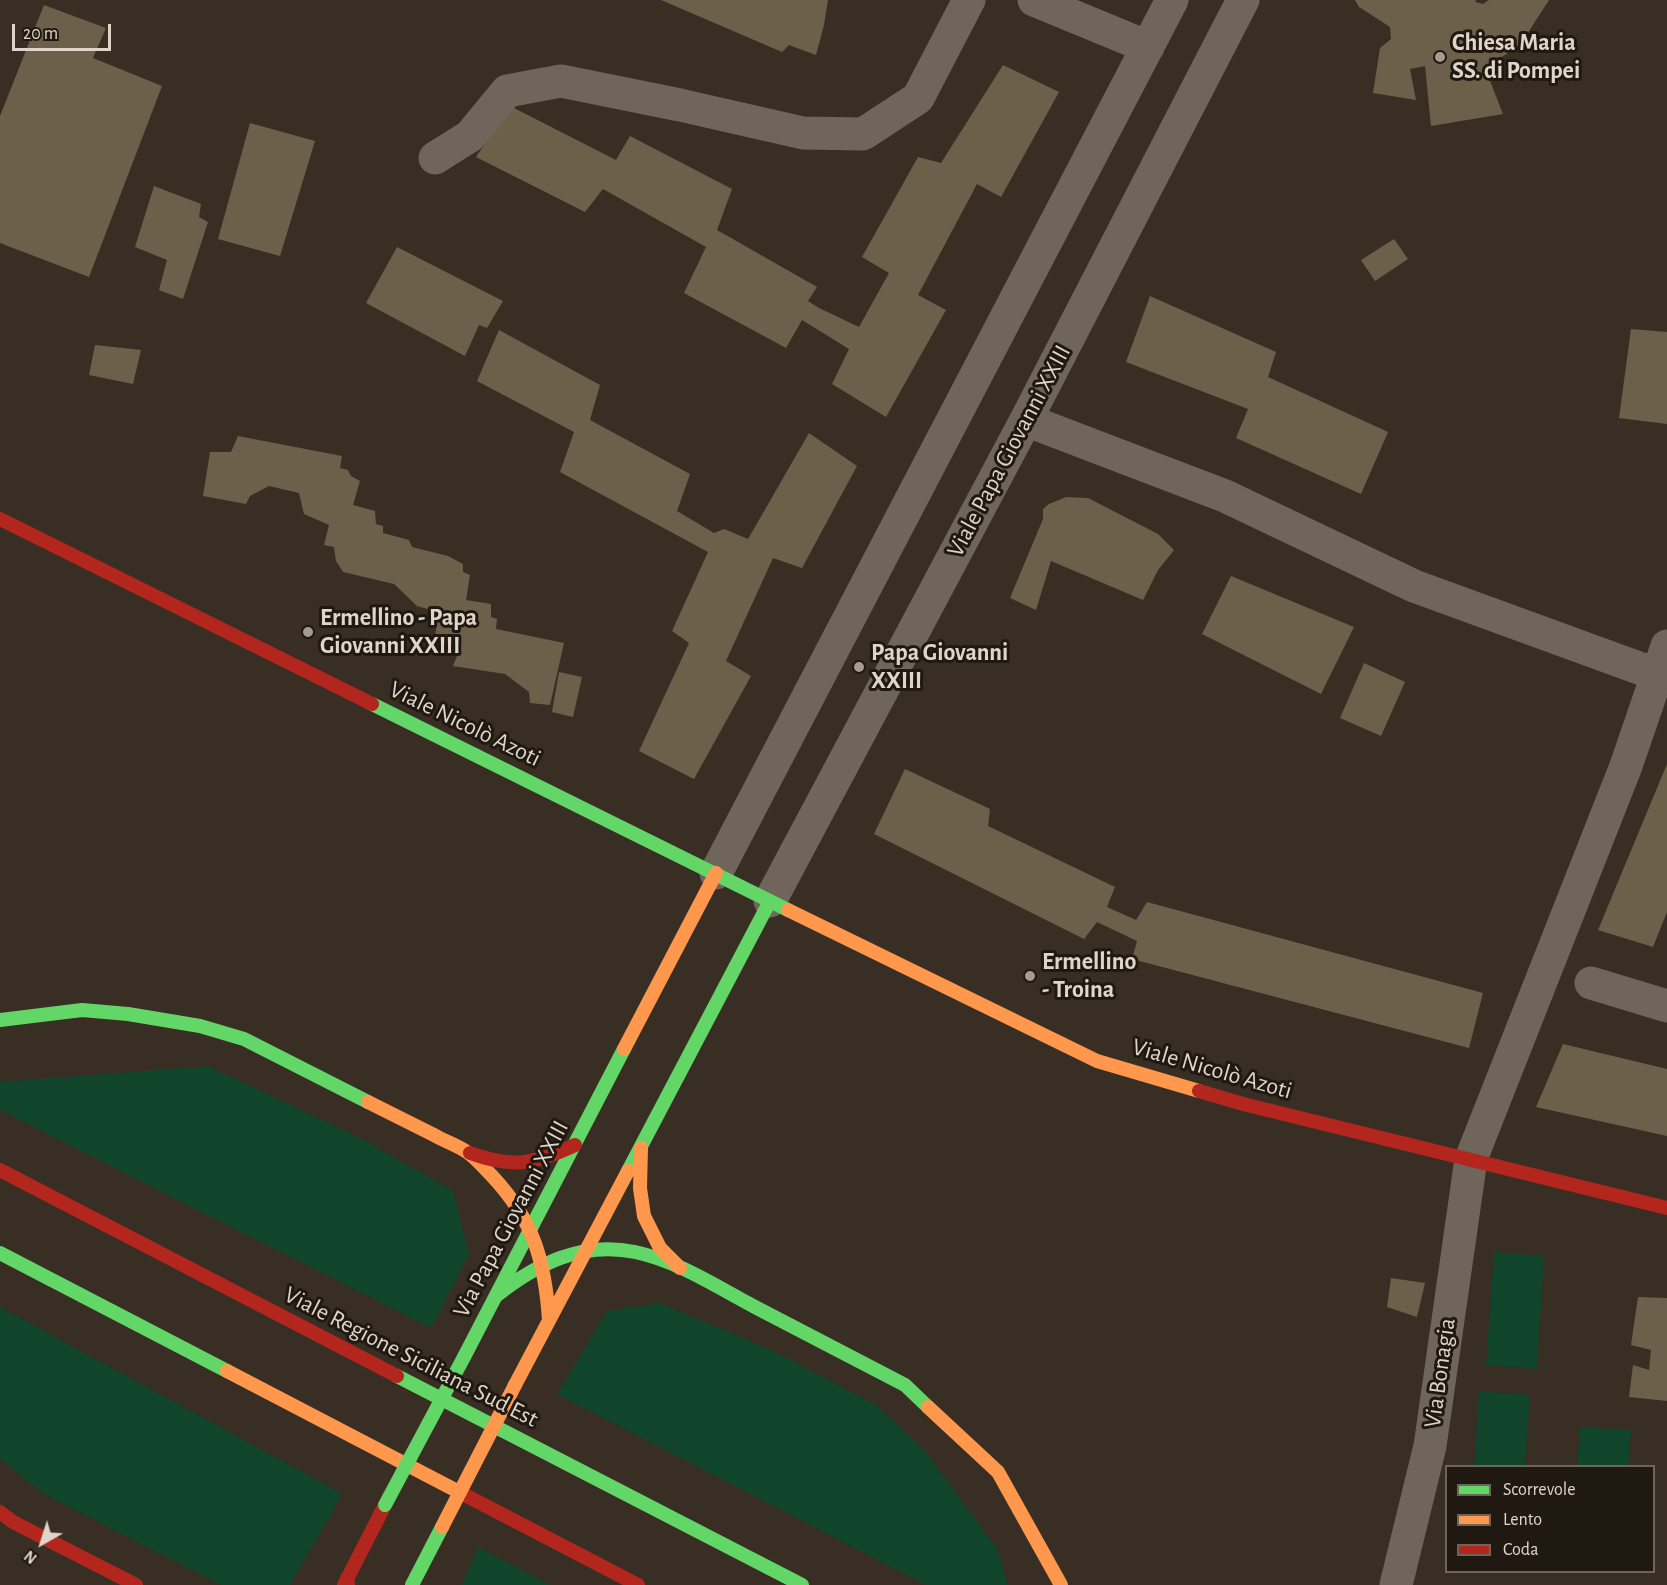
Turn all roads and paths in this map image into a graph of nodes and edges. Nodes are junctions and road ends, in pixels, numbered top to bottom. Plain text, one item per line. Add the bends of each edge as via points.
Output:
1 (969, 0) edge
2 (1034, 0) edge
3 (1172, 0) edge
4 (1243, 0) edge
5 (1148, 47) junction
6 (435, 158) dead end
7 (1026, 420) junction
8 (0, 519) edge
9 (1662, 661) edge
10 (717, 873) junction
11 (770, 901) junction
12 (1591, 983) dead end
13 (1665, 1000) edge
14 (0, 1020) edge
15 (575, 1145) junction
16 (640, 1148) junction
17 (467, 1152) junction
18 (1471, 1159) junction
19 (0, 1170) edge
20 (1667, 1208) edge
21 (531, 1229) junction
22 (586, 1252) junction
23 (0, 1253) edge
24 (543, 1264) junction
25 (682, 1269) junction
26 (496, 1296) junction
27 (549, 1320) junction
28 (0, 1512) edge
29 (346, 1583) edge
30 (136, 1585) edge
31 (412, 1585) edge
32 (638, 1585) edge
33 (802, 1585) edge
34 (1061, 1585) edge
35 (1396, 1585) edge

1 - 6 street via 918,98 863,134 803,133 561,81 507,91 470,136
2 - 5 street
3 - 5 street
4 - 7 street, Viale Papa Giovanni XXIII
5 - 10 street
7 - 9 street via 1225,496 1414,586
7 - 11 street, Viale Papa Giovanni XXIII
8 - 10 main road, Viale Nicolò Azoti
9 - 18 street, Via Bonagia via 1626,766
10 - 11 main road, Viale Nicolò Azoti
10 - 15 main road, Via Papa Giovanni XXIII
11 - 16 main road
11 - 18 main road, Viale Nicolò Azoti via 1097,1060 1243,1104
12 - 13 street
14 - 17 main road via 82,1010 200,1026 244,1039
15 - 17 main road via 548,1158 524,1163 498,1162
15 - 21 main road, Via Papa Giovanni XXIII
16 - 22 main road
16 - 25 main road via 644,1216 660,1248
17 - 21 main road via 509,1193
18 - 20 main road, Viale Nicolò Azoti
18 - 35 street, Via Bonagia via 1430,1446
19 - 33 main road, Viale Regione Siciliana Sud Est
21 - 24 main road
21 - 26 main road, Via Papa Giovanni XXIII
22 - 24 main road
22 - 25 main road via 633,1252
22 - 27 main road
23 - 32 main road
24 - 26 main road
24 - 27 main road
25 - 34 main road via 904,1385 998,1472
26 - 29 main road, Via Papa Giovanni XXIII, bridge
27 - 31 main road, bridge
28 - 30 main road

